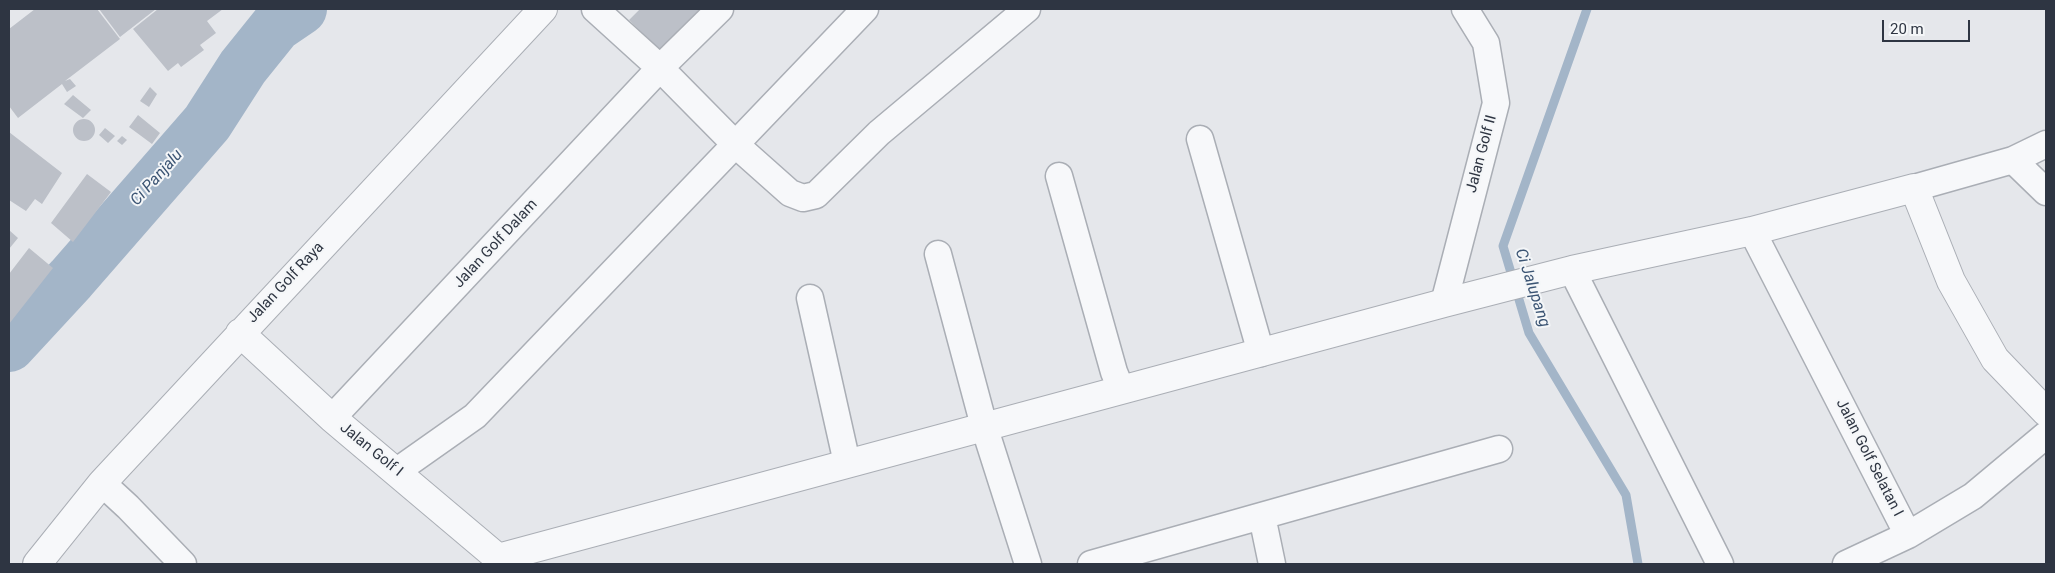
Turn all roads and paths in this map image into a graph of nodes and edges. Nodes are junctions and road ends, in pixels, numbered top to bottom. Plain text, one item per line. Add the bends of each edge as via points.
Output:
1 (543, 9) edge
2 (595, 9) edge
3 (720, 9) edge
4 (865, 9) edge
5 (1027, 9) edge
6 (1465, 9) edge
7 (660, 68) junction
8 (1200, 139) dead end
9 (2046, 144) edge
10 (736, 145) junction
11 (2013, 160) junction
12 (1058, 176) dead end
13 (1914, 188) junction
14 (2046, 192) edge
15 (1752, 230) junction
16 (938, 254) dead end
17 (1572, 270) junction
18 (810, 298) dead end
19 (1444, 303) junction
20 (240, 333) junction
21 (1262, 353) junction
22 (1121, 389) junction
23 (2046, 412) edge
24 (332, 418) junction
25 (984, 426) junction
26 (2046, 435) edge
27 (1499, 449) dead end
28 (847, 463) junction
29 (397, 471) junction
30 (102, 484) junction
31 (1262, 516) junction
32 (1908, 535) junction
33 (501, 561) edge
34 (37, 564) edge
35 (183, 564) edge
36 (1028, 564) edge
37 (1091, 564) edge
38 (1272, 564) edge
39 (1720, 564) edge
40 (1846, 564) edge

1 - 20 street, Jalan Golf Raya
2 - 7 street
3 - 7 street, Jalan Golf Dalam
4 - 10 street
5 - 10 street via 879,133 816,195 803,198 790,193
6 - 19 street, Jalan Golf II via 1486,43 1496,103
7 - 10 street
7 - 24 street, Jalan Golf Dalam
8 - 21 street
9 - 11 street
10 - 29 street via 475,416
11 - 13 street
11 - 14 street
12 - 22 street
13 - 15 street
13 - 23 street via 1951,281 1995,359
15 - 17 street
15 - 32 street, Jalan Golf Selatan I
16 - 25 street
17 - 19 street
17 - 39 street
18 - 28 street
19 - 21 street
20 - 24 street, Jalan Golf I
20 - 30 street, Jalan Golf Raya
21 - 22 street
22 - 25 street
24 - 29 street, Jalan Golf I
25 - 28 street
25 - 36 street
26 - 32 street, Jalan Golf Selatan I via 1973,496
27 - 31 street
28 - 33 street
29 - 33 street, Jalan Golf I
30 - 34 street, Jalan Golf Raya
30 - 35 street
31 - 37 street
31 - 38 street
32 - 40 street

